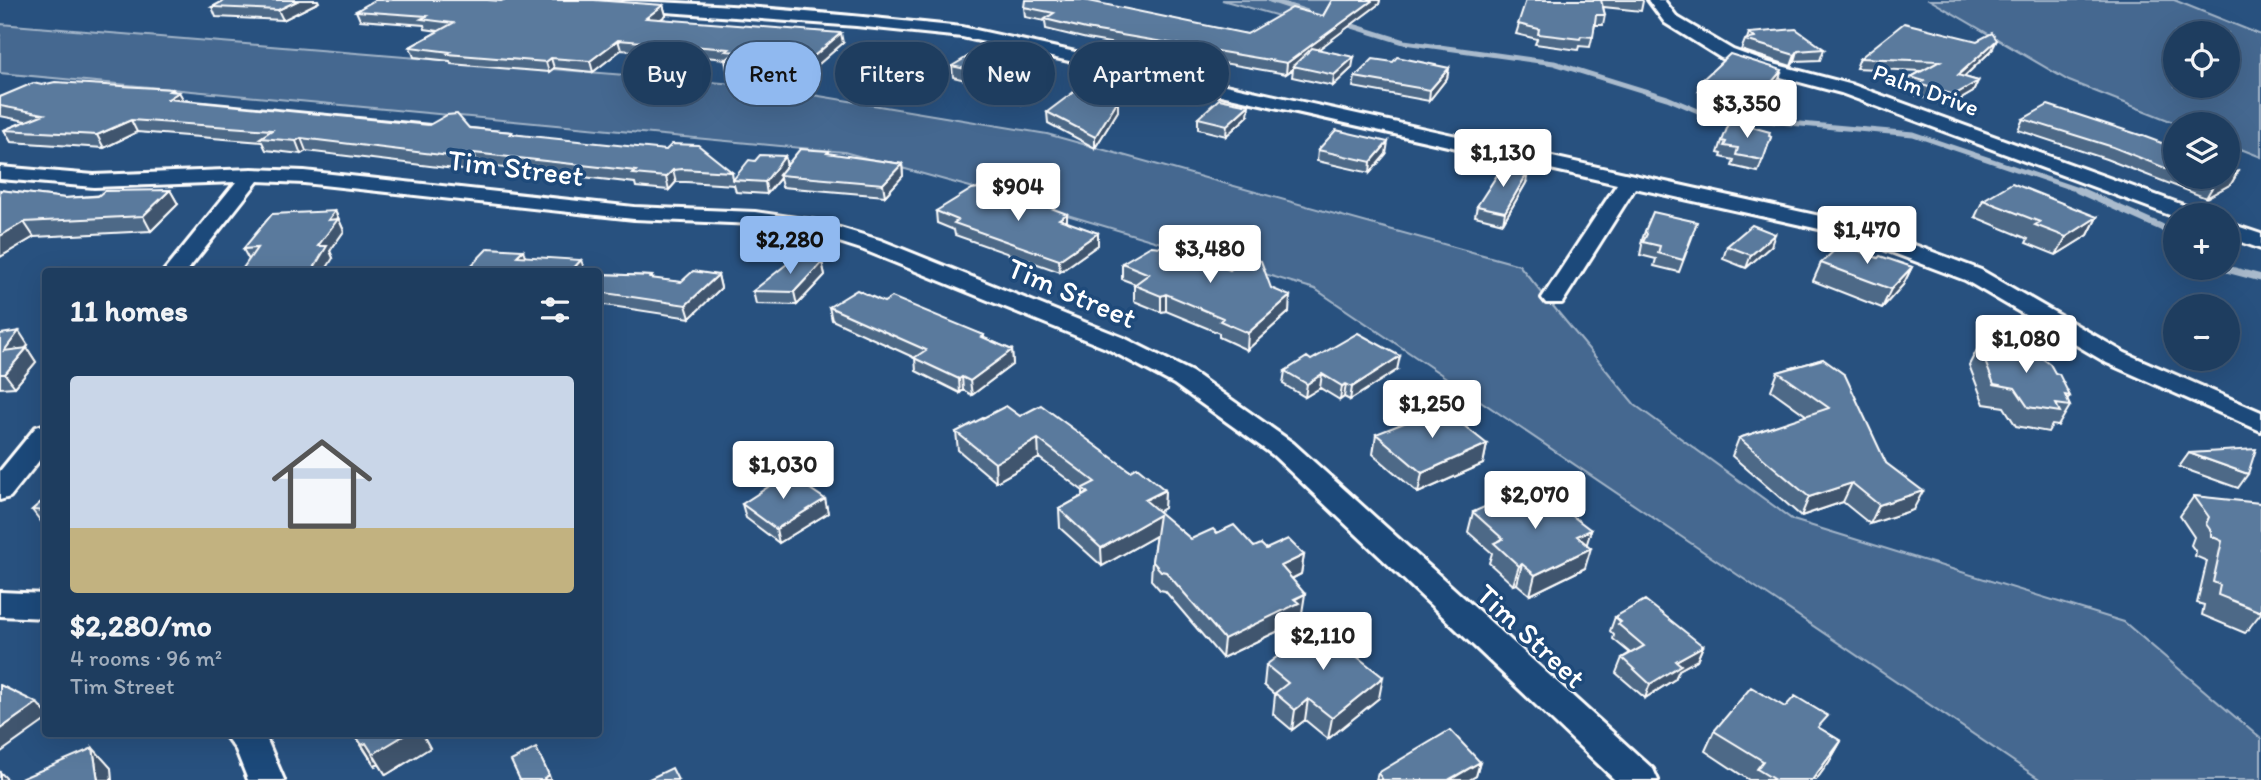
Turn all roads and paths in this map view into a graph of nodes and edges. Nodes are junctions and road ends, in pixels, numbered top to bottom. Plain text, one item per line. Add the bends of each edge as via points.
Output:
1 (570, 0) edge
2 (1657, 0) edge
3 (0, 173) edge
4 (252, 175) junction
5 (1630, 180) junction
6 (2163, 205) edge
7 (2240, 234) edge
8 (2261, 242) edge
9 (177, 268) edge
10 (1554, 298) dead end
11 (2261, 422) edge
12 (42, 438) edge
13 (0, 490) edge
14 (0, 604) edge
15 (42, 606) edge
16 (246, 737) edge
17 (266, 780) edge
18 (1640, 780) edge

1 - 5 street via 962,32
2 - 6 street, Palm Drive via 1671,20 1727,54 1847,89
3 - 4 street, Tim Street via 94,181
4 - 9 street
4 - 18 street, Tim Street via 634,213 755,218 817,228 872,245 1115,343 1183,378 1283,449
5 - 10 street
5 - 11 street via 1853,230 1933,259 1973,275 2116,358
7 - 8 street
12 - 13 street
14 - 15 street
16 - 17 street

